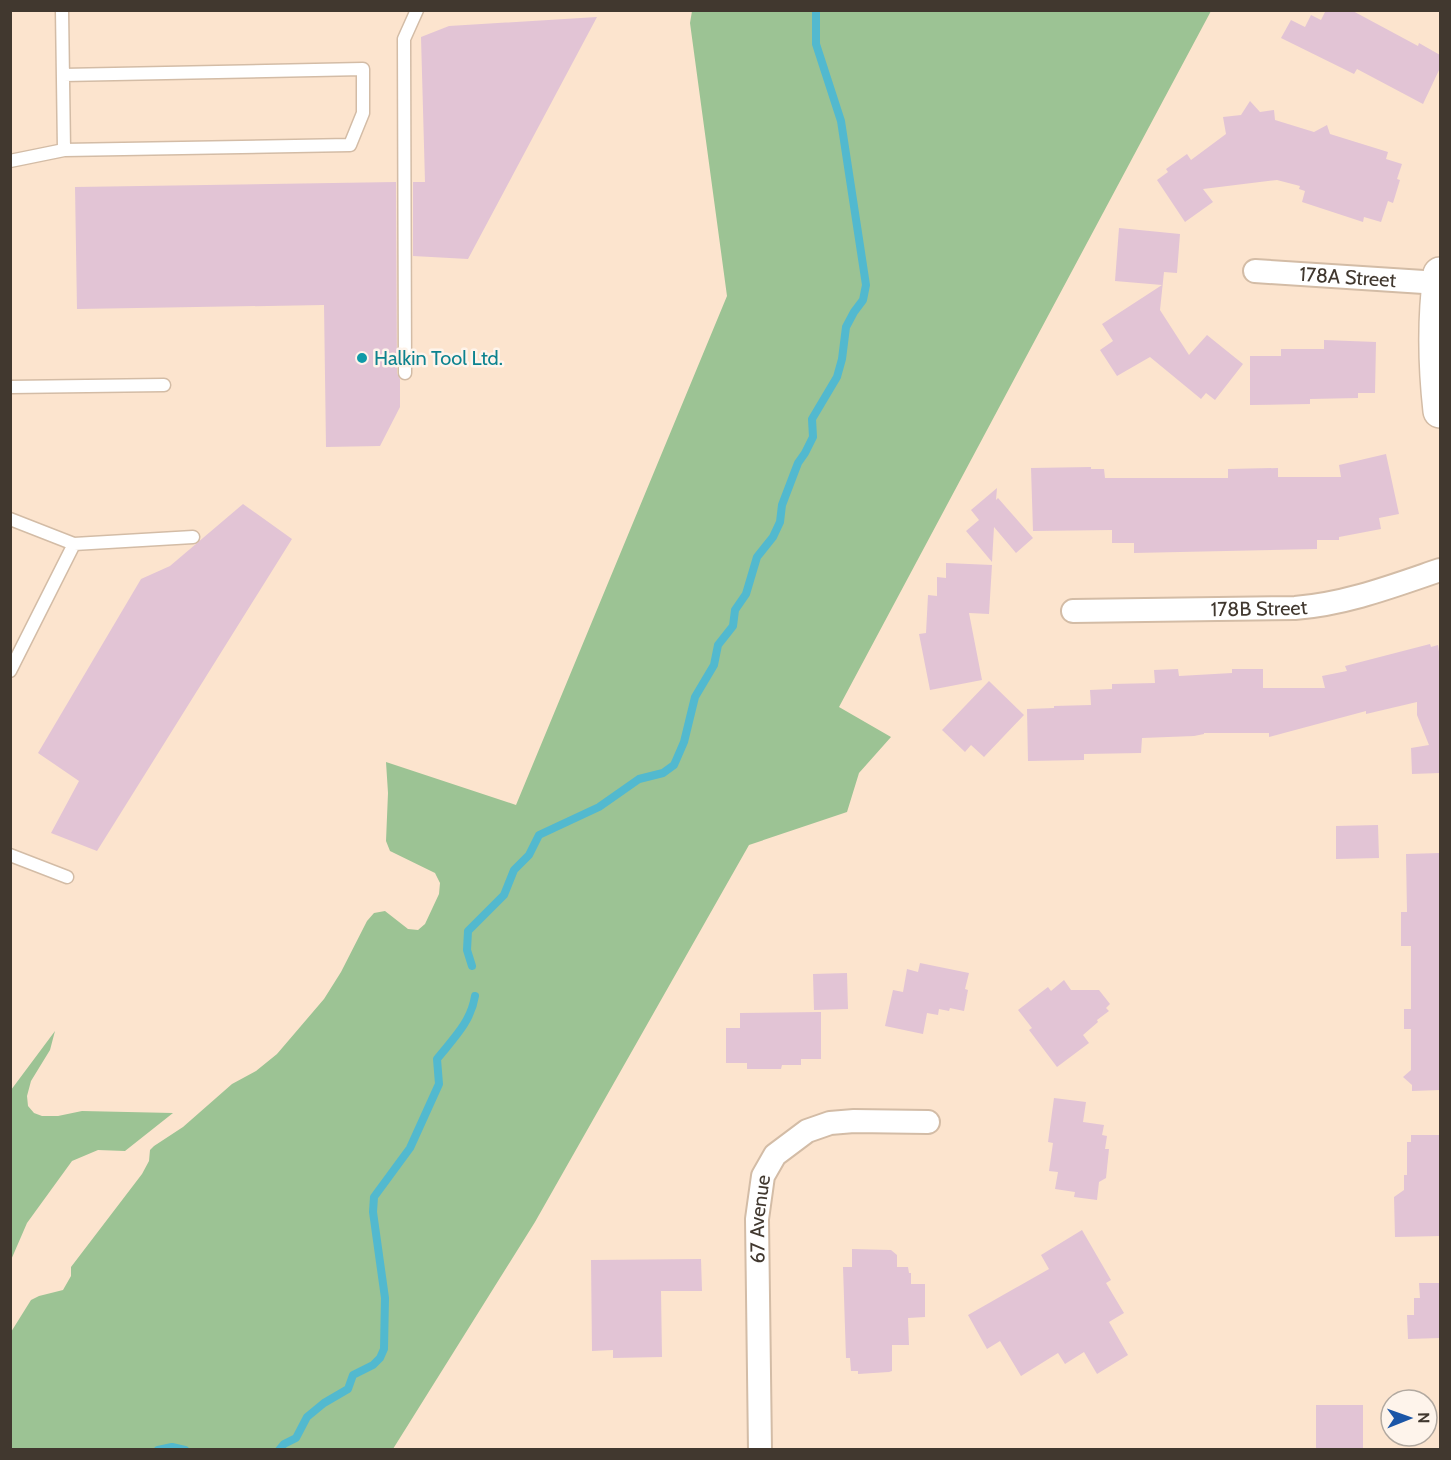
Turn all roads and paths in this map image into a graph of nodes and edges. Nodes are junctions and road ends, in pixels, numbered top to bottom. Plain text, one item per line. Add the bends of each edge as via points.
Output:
1 (62, 10) edge
2 (417, 10) edge
3 (63, 75) junction
4 (64, 150) junction
5 (10, 161) edge
6 (1255, 271) dead end
7 (1440, 279) edge
8 (405, 373) dead end
9 (164, 385) dead end
10 (10, 387) edge
11 (1440, 411) edge
12 (10, 519) edge
13 (193, 537) dead end
14 (74, 544) junction
15 (1440, 570) edge
16 (1073, 611) dead end
17 (10, 671) edge
18 (10, 855) edge
19 (67, 877) dead end
20 (928, 1122) dead end
21 (760, 1449) edge

1 - 3 lane
2 - 8 lane via 404,39
3 - 4 lane
3 - 4 lane via 363,69 363,113 350,145
4 - 5 lane
6 - 7 street, 178A Street
7 - 11 street via 1435,328
9 - 10 lane
12 - 14 lane
13 - 14 lane
14 - 17 lane
15 - 16 street, 178B Street via 1323,606
18 - 19 lane
20 - 21 street, 67 Avenue via 854,1121 807,1131 775,1155 763,1176 757,1219

